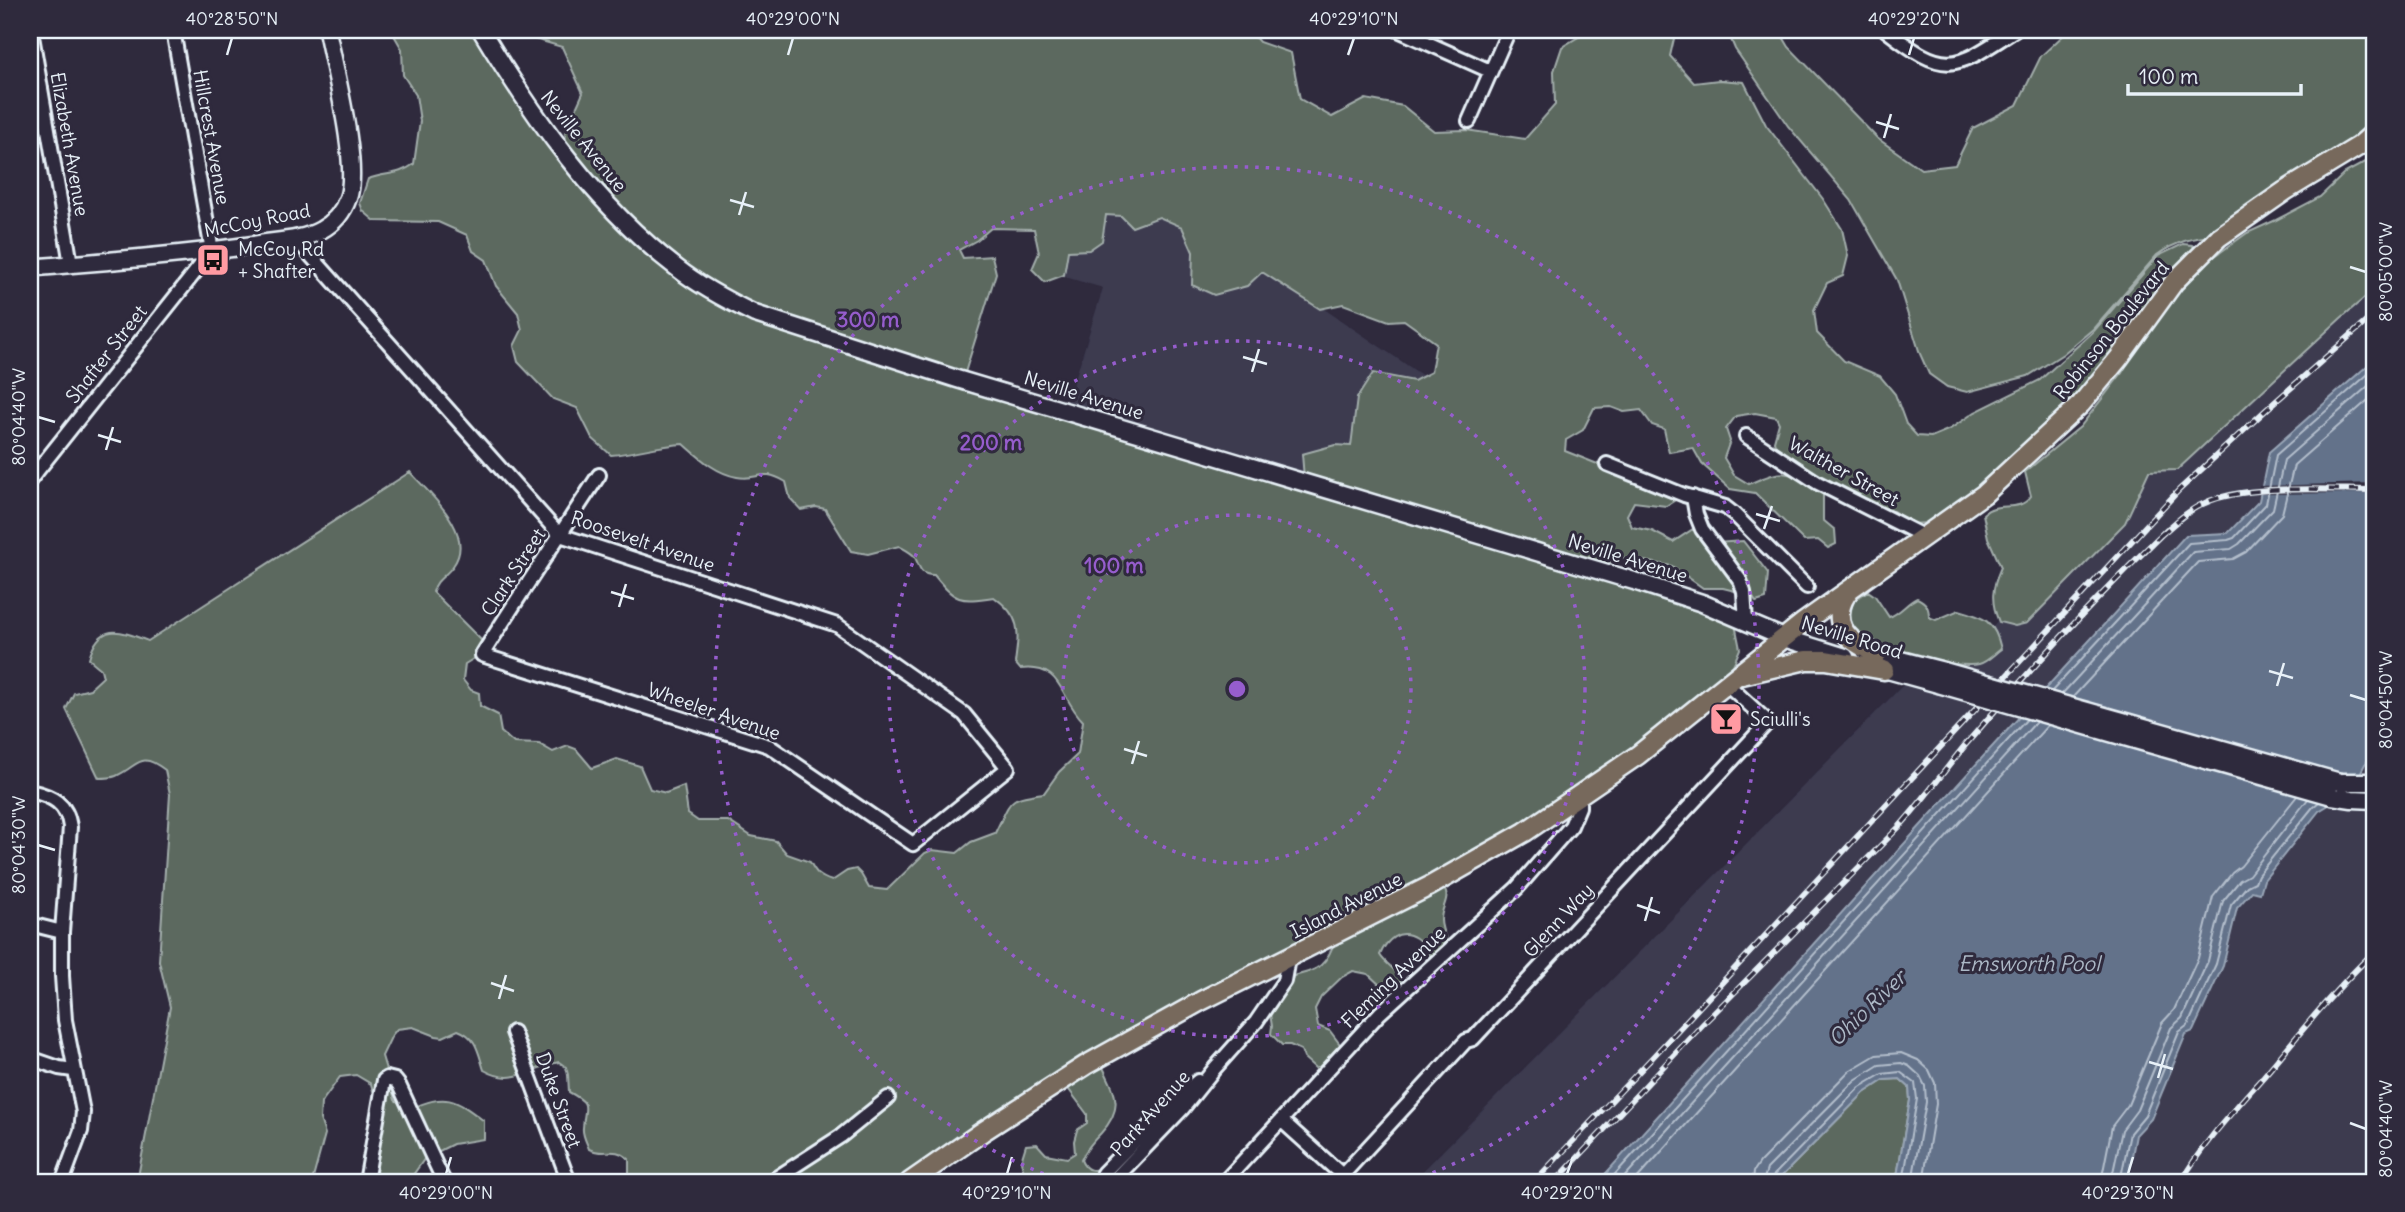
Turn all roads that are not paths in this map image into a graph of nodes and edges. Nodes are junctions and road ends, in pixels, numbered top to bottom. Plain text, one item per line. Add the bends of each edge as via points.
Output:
1 (31, 30) edge
2 (173, 30) edge
3 (327, 30) edge
4 (481, 30) edge
5 (1398, 30) edge
6 (1509, 30) edge
7 (1886, 30) edge
8 (2015, 30) edge
9 (1490, 71) junction
10 (44, 109) junction
11 (30, 112) edge
12 (1469, 121) dead end
13 (2375, 132) edge
14 (295, 238) junction
15 (212, 251) junction
16 (71, 264) junction
17 (30, 268) edge
18 (1746, 436) dead end
19 (1607, 464) dead end
20 (599, 475) dead end
21 (30, 480) edge
22 (1693, 497) junction
23 (560, 535) junction
24 (1926, 537) junction
25 (1858, 582) junction
26 (1807, 587) dead end
27 (1746, 622) junction
28 (1784, 638) junction
29 (482, 655) joint
30 (1880, 662) junction
31 (1731, 680) junction
32 (2375, 782) edge
33 (2336, 789) junction
34 (30, 791) edge
35 (1579, 796) junction
36 (2375, 800) edge
37 (912, 844) joint
38 (30, 924) edge
39 (62, 932) junction
40 (1288, 958) junction
41 (513, 1032) dead end
42 (30, 1058) edge
43 (74, 1070) junction
44 (888, 1098) dead end
45 (1281, 1120) junction
46 (1108, 1178) edge
47 (1339, 1179) edge
48 (60, 1182) edge
49 (366, 1182) edge
50 (444, 1182) edge
51 (569, 1182) edge
52 (770, 1182) edge
53 (910, 1182) edge
54 (1224, 1182) edge

1 - 10 street, Elizabeth Avenue
2 - 15 street, Hillcrest Avenue
3 - 14 street, McCoy Road via 351,155 349,197 331,224
4 - 27 street, Neville Avenue via 519,93 616,213 677,269 755,314 1634,581
5 - 9 street
6 - 9 street
7 - 8 street via 1926,59 1943,63 1976,55
9 - 12 street
10 - 11 street
10 - 16 street, Elizabeth Avenue
13 - 24 main road, Robinson Boulevard via 2219,237 2174,282 2081,404 1984,494
14 - 15 street, McCoy Road
14 - 23 street, Roosevelt Avenue
15 - 16 street, McCoy Road
15 - 21 street, Shafter Street
16 - 17 street, McCoy Road
18 - 24 street, Walther Street via 1818,483
19 - 22 street
20 - 23 street, Clark Street
22 - 26 street via 1734,514
22 - 27 street via 1702,529 1740,580
23 - 29 street, Clark Street
23 - 37 street, Roosevelt Avenue via 837,625 964,714 1008,768
24 - 25 main road, Robinson Boulevard
25 - 28 main road, Robinson Boulevard
25 - 30 main road via 1846,595 1840,622 1852,640
27 - 28 street, Neville Avenue
28 - 30 street, Neville Road via 1811,639
28 - 31 main road, Island Avenue
29 - 37 street, Wheeler Avenue via 769,746
30 - 31 main road via 1806,660
30 - 33 street, Neville Road, bridge
31 - 35 main road, Island Avenue
31 - 47 street, Glenn Way via 1768,722
32 - 33 street, Neville Road
33 - 36 street, Neville Road via 2352,799
34 - 39 street via 53,798 69,820
35 - 40 main road, Island Avenue via 1430,886
35 - 45 street, Fleming Avenue via 1571,826 1517,888 1380,1013
38 - 39 street
39 - 43 street via 65,1020
40 - 46 street, Park Avenue via 1284,981 1270,1004 1183,1108
40 - 53 main road, Island Avenue via 1086,1065
41 - 51 street, Duke Street
42 - 43 street
43 - 48 street via 82,1131
44 - 52 street via 841,1136
45 - 47 street
45 - 54 street, Fleming Avenue
49 - 50 street via 383,1080 392,1079

